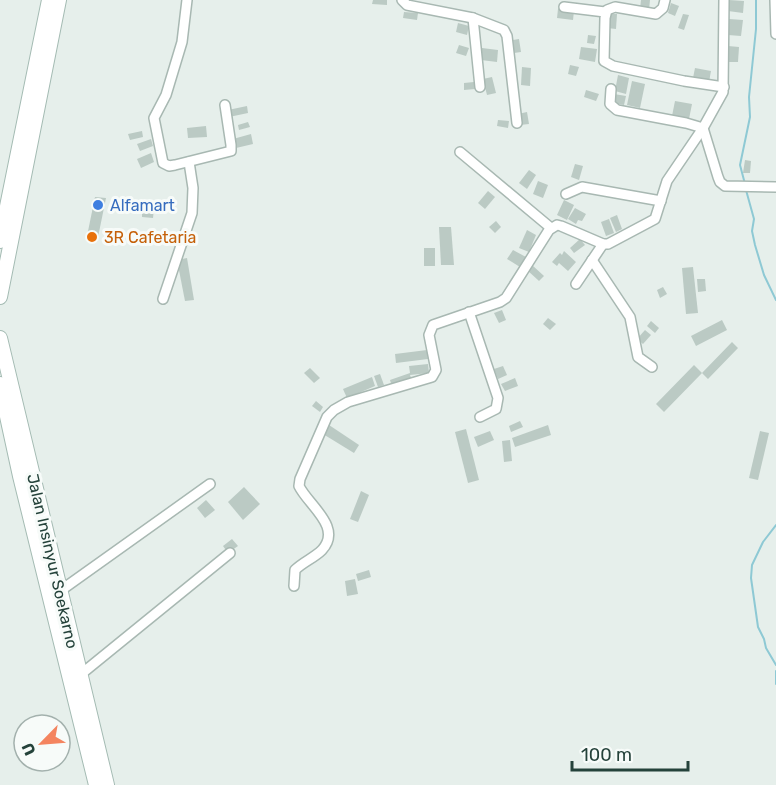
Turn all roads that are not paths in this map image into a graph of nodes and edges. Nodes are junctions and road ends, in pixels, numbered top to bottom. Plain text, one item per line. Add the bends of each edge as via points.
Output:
1 (49, 0) edge
2 (59, 0) edge
3 (187, 0) edge
4 (402, 0) edge
5 (665, 0) edge
6 (724, 0) edge
7 (775, 0) edge
8 (564, 7) dead end
9 (605, 12) junction
10 (473, 18) junction
11 (776, 34) edge
12 (480, 87) dead end
13 (724, 87) junction
14 (611, 89) dead end
15 (225, 105) dead end
16 (517, 123) dead end
17 (703, 128) junction
18 (460, 152) dead end
19 (189, 162) junction
20 (776, 186) edge
21 (566, 194) dead end
22 (661, 201) junction
23 (551, 228) junction
24 (0, 241) edge
25 (603, 244) junction
26 (592, 260) junction
27 (576, 284) dead end
28 (0, 297) edge
29 (163, 299) dead end
30 (469, 312) junction
31 (0, 338) edge
32 (652, 367) dead end
33 (0, 384) edge
34 (480, 417) dead end
35 (21, 450) junction
36 (210, 484) dead end
37 (230, 553) dead end
38 (294, 586) dead end
39 (60, 591) junction
40 (80, 675) junction
41 (95, 757) junction
42 (96, 785) edge
43 (107, 785) edge

1 - 24 main road
2 - 28 main road
3 - 19 street via 180,52 154,118 163,163 169,166
4 - 10 street
5 - 9 street via 657,14 615,7
6 - 13 street
7 - 11 street
8 - 9 street
9 - 13 street via 603,56 607,64
10 - 12 street
10 - 16 street via 505,31
13 - 17 street
14 - 17 street via 610,104 617,110
15 - 19 street via 231,151
17 - 20 street via 720,183
17 - 22 street via 672,171
18 - 23 street
19 - 29 street via 192,213
21 - 22 street via 582,187
22 - 25 street via 651,222 612,244
23 - 25 street via 561,226
23 - 30 street via 506,298
25 - 26 street
26 - 27 street
26 - 32 street via 630,316 638,357
30 - 34 street via 498,398 496,409
30 - 38 street via 430,328 436,370 430,379 348,402 327,417 299,486 326,522 328,539 321,551 295,570
31 - 35 main road, Jalan Insinyur Soekarno
33 - 35 main road, Jalan Insinyur Soekarno
35 - 39 main road, Jalan Insinyur Soekarno
35 - 41 main road, Jalan Insinyur Soekarno
36 - 39 street
37 - 40 street
39 - 40 main road, Jalan Insinyur Soekarno
40 - 41 main road, Jalan Insinyur Soekarno
41 - 42 main road, Jalan Insinyur Soekarno
41 - 43 main road, Jalan Insinyur Soekarno

